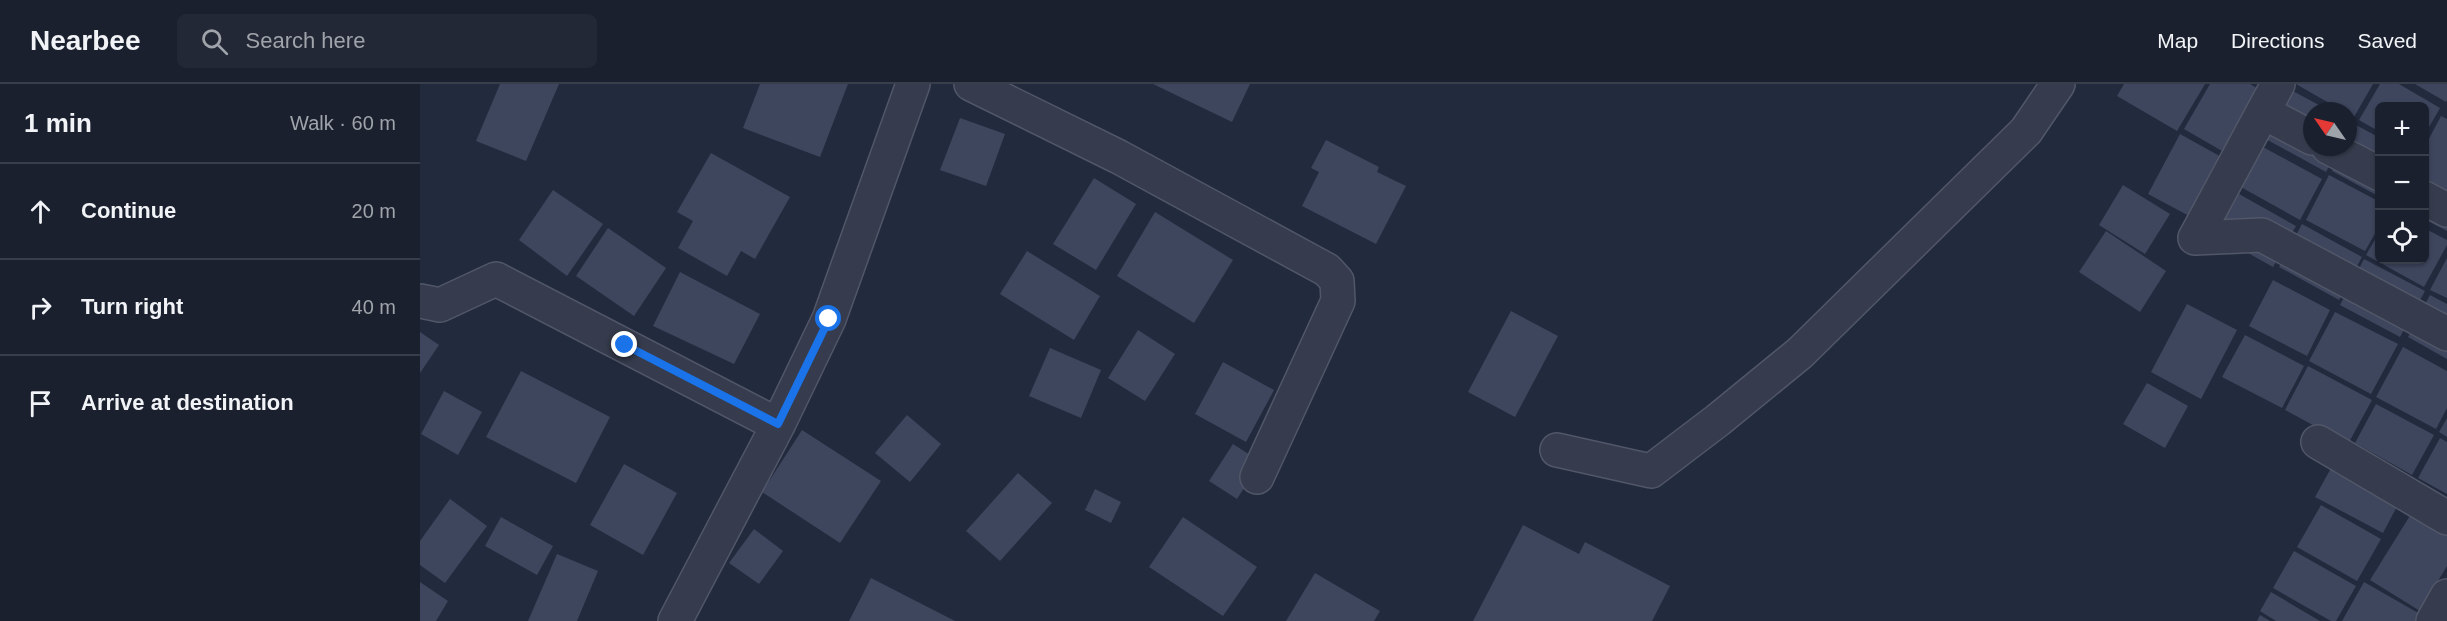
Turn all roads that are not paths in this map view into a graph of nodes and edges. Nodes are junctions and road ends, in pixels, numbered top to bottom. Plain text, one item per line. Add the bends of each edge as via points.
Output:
1 (913, 84) edge
2 (971, 84) edge
3 (2058, 84) edge
4 (2278, 84) edge
5 (2263, 112) junction
6 (2303, 133) edge
7 (2345, 156) edge
8 (2375, 172) edge
9 (2429, 201) edge
10 (2447, 210) edge
11 (420, 301) edge
12 (2447, 334) edge
13 (778, 424) junction
14 (2318, 442) dead end
15 (1557, 450) dead end
16 (1257, 477) dead end
17 (2447, 518) edge
18 (2447, 596) edge
19 (675, 621) edge
20 (2433, 621) edge

1 - 13 street via 829,319
2 - 16 street via 1119,157 1327,270 1337,281 1338,301
3 - 15 street via 2026,131 1800,353 1651,471
4 - 5 street
5 - 6 street
5 - 12 street via 2195,238 2262,235
7 - 8 street
9 - 10 street
11 - 13 street via 440,305 496,279
13 - 19 street
14 - 17 street
18 - 20 street

